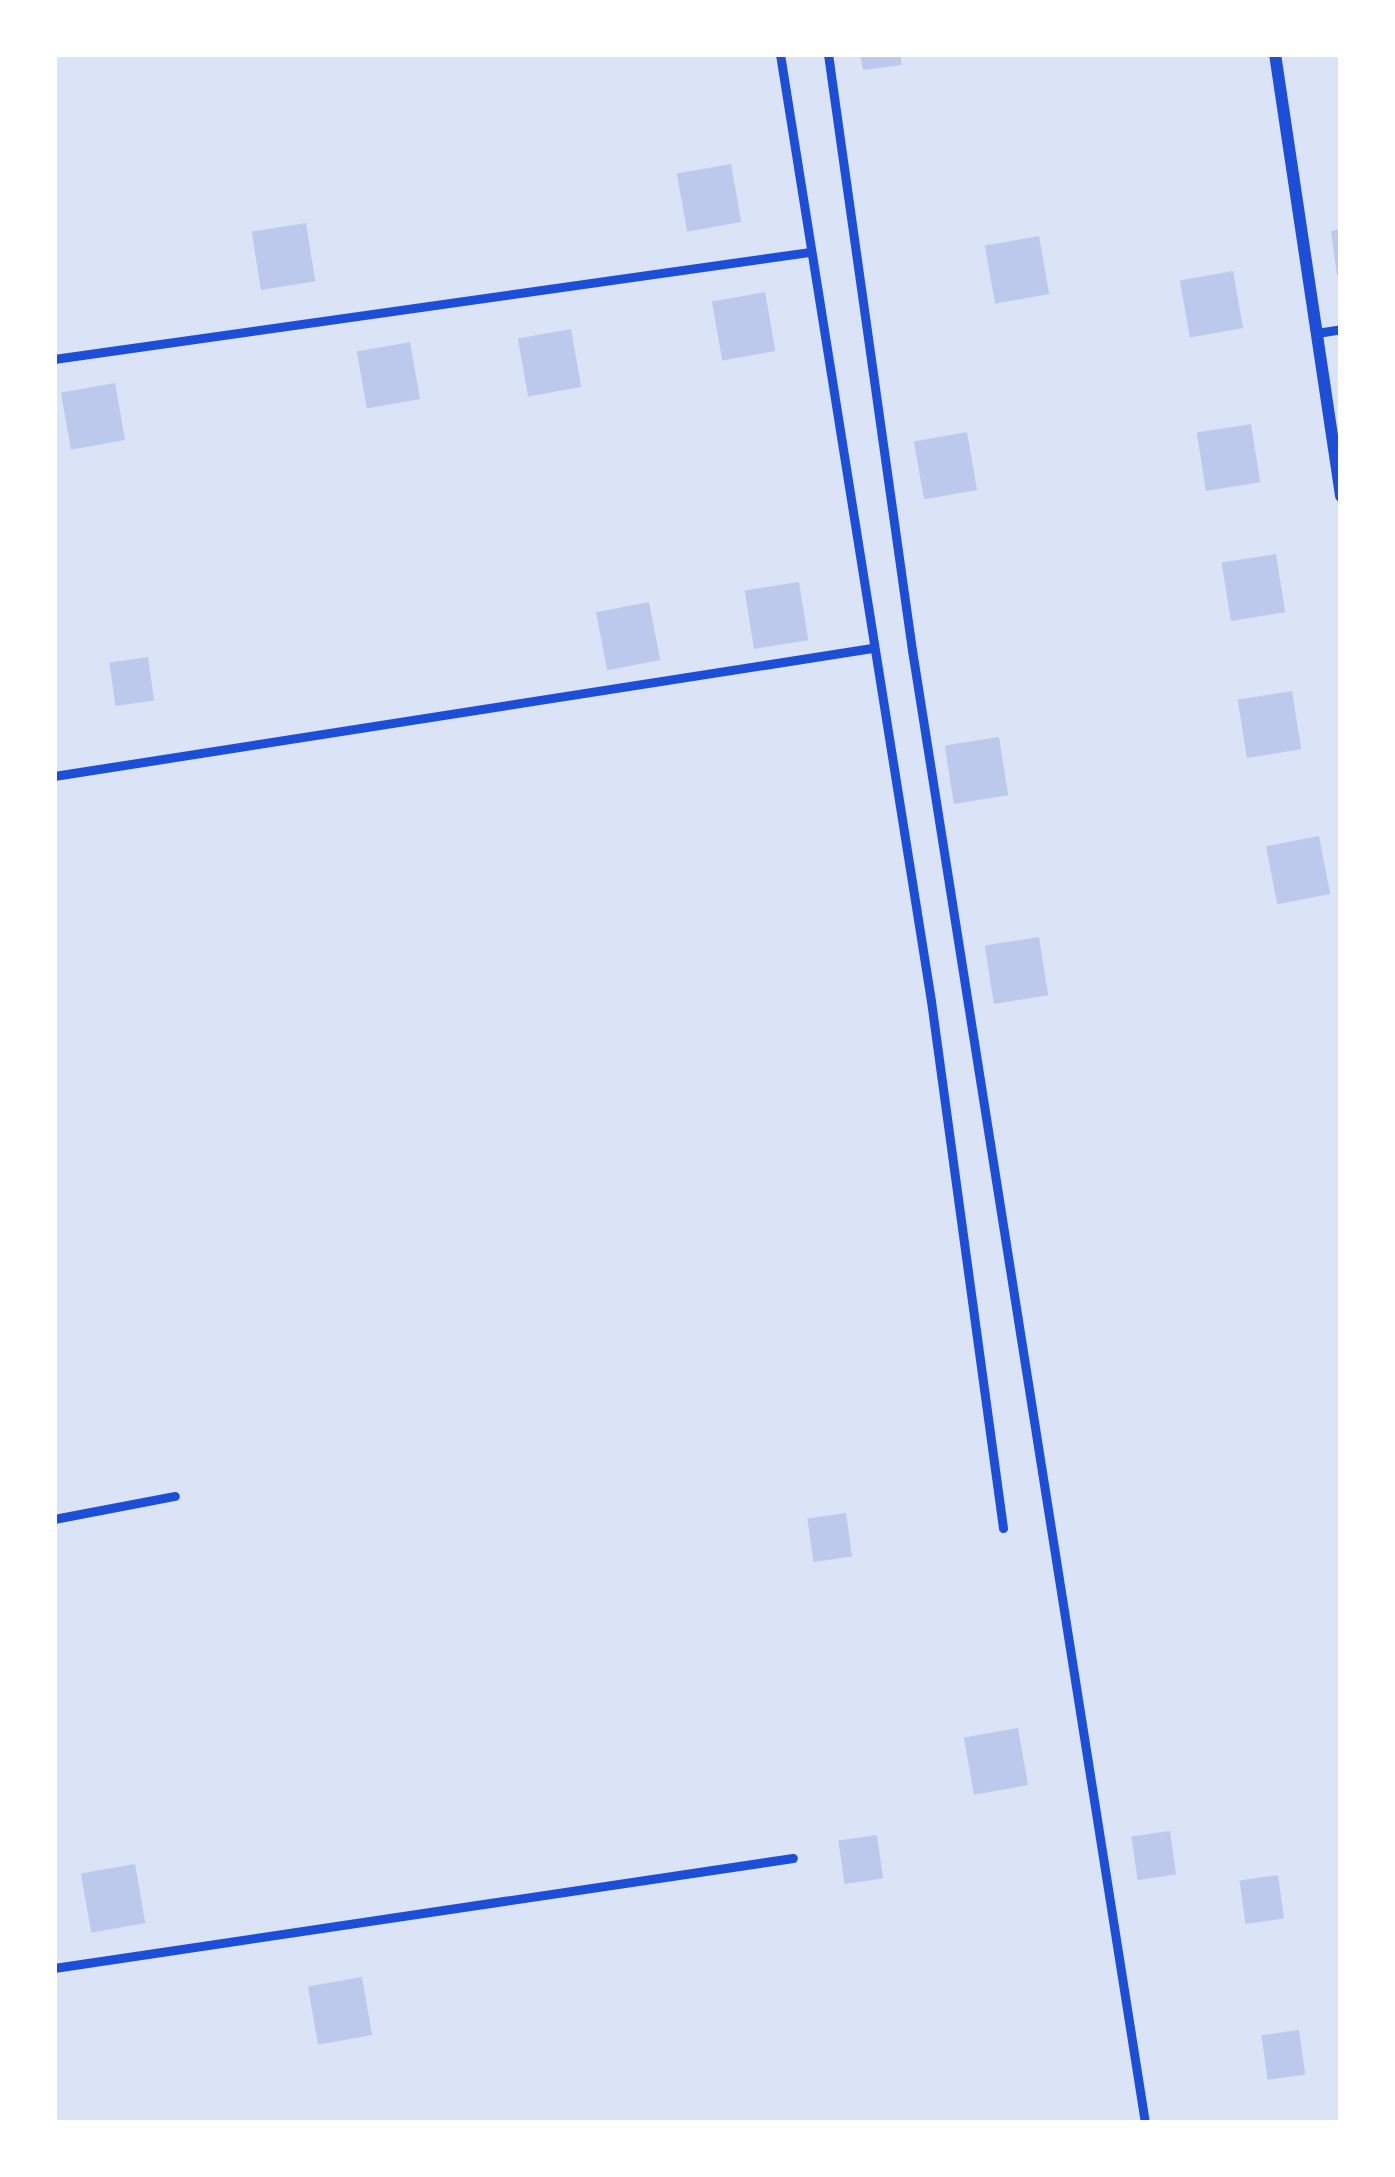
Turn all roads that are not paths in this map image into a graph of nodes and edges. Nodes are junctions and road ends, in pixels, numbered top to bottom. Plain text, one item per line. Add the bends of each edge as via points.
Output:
1 (780, 54) edge
2 (828, 54) edge
3 (1275, 54) edge
4 (810, 253) junction
5 (1341, 329) edge
6 (1317, 333) junction
7 (54, 359) edge
8 (1341, 496) edge
9 (872, 648) junction
10 (54, 776) edge
11 (175, 1496) dead end
12 (54, 1519) edge
13 (1004, 1528) dead end
14 (793, 1858) dead end
15 (54, 1968) edge
16 (1145, 2123) edge

1 - 4 lane
2 - 16 lane via 912,650
3 - 6 street
4 - 7 lane
4 - 9 lane
5 - 6 lane
6 - 8 street
9 - 10 lane
9 - 13 lane
11 - 12 lane
14 - 15 lane

